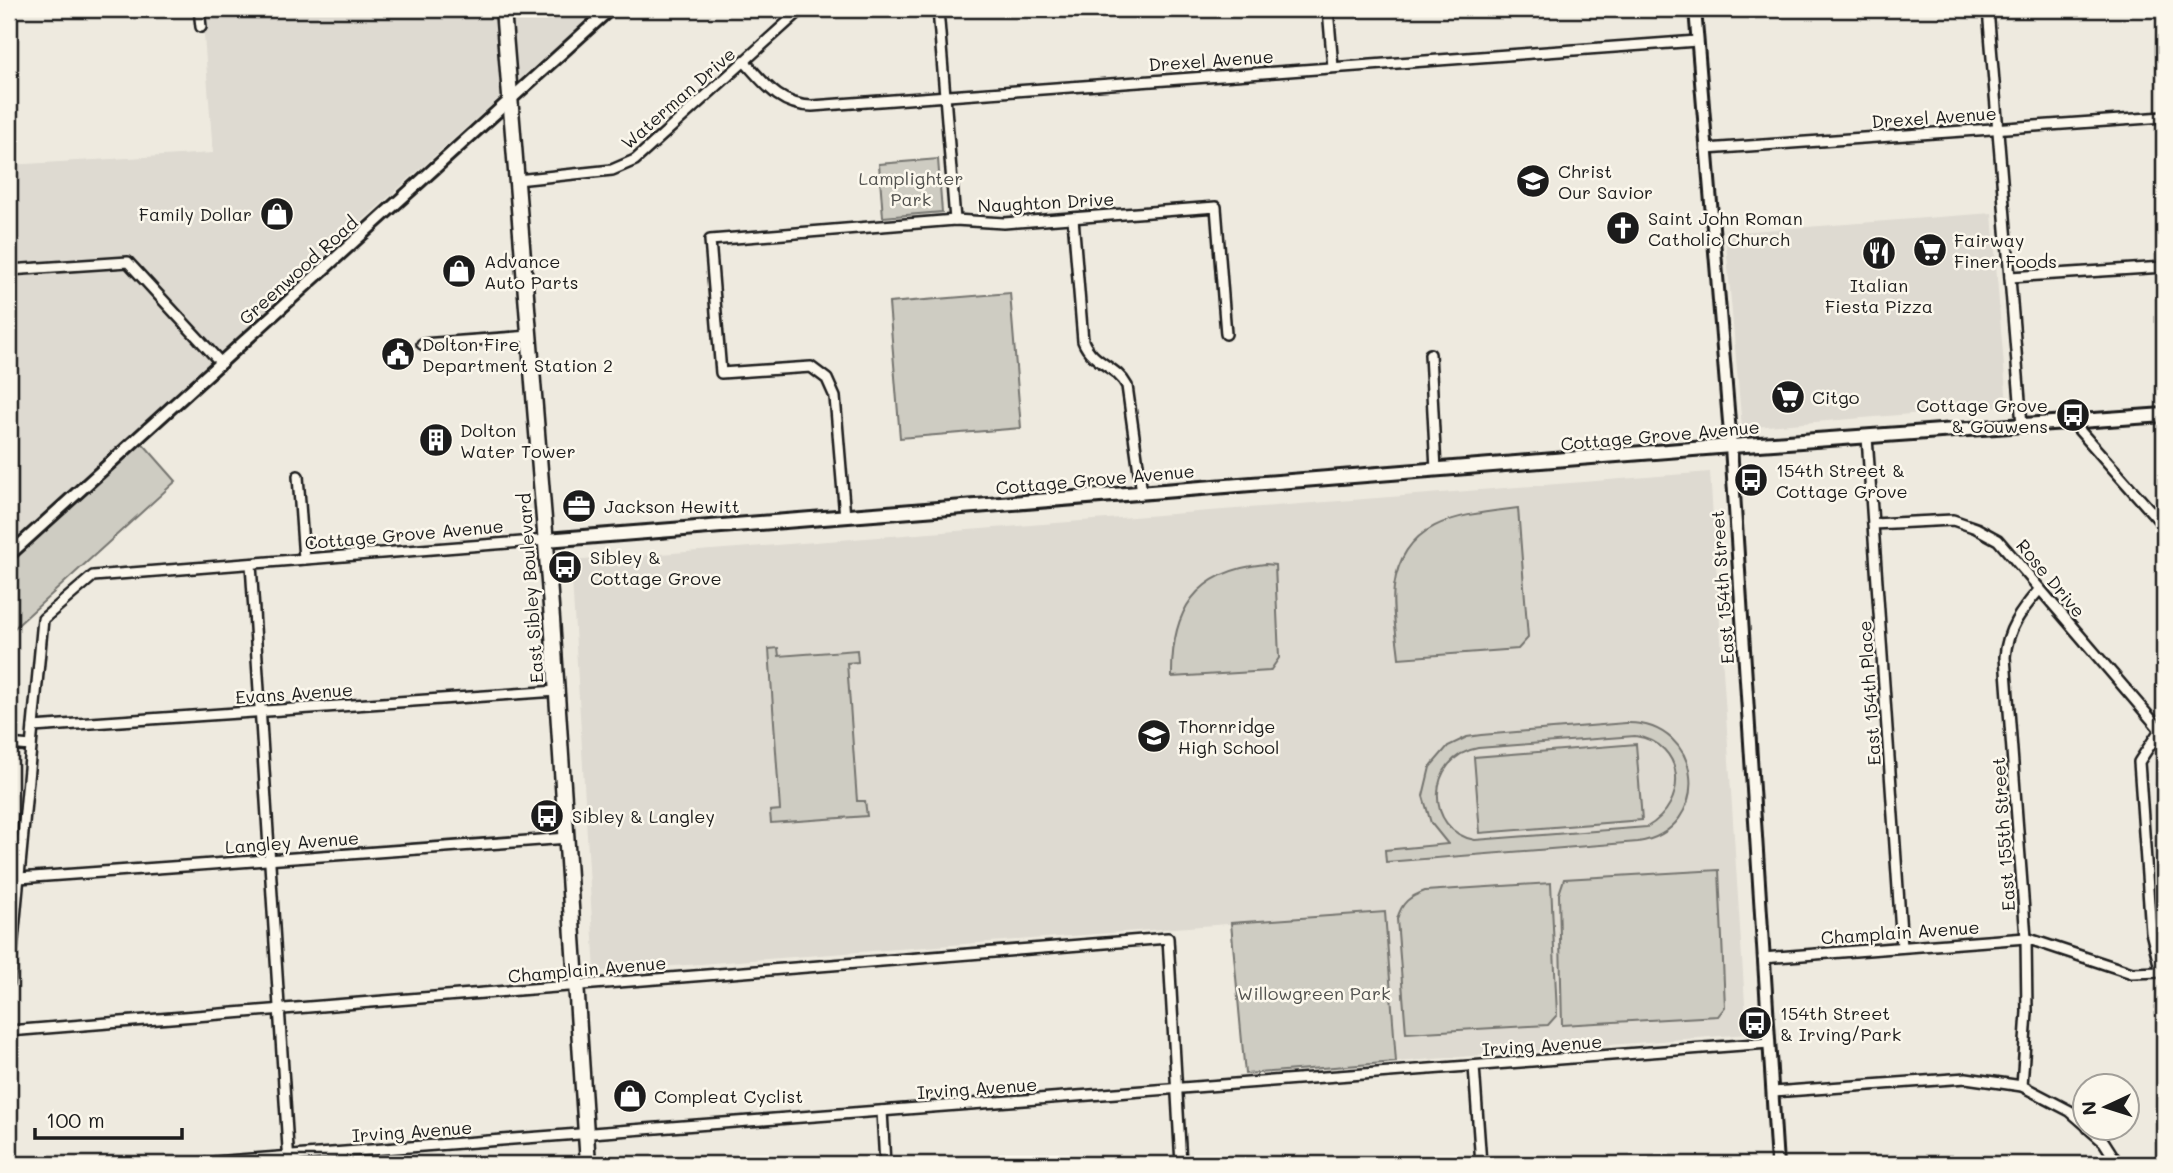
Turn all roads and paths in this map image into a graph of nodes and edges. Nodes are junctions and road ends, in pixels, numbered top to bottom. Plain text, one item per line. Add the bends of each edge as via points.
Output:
1 (200, 9) edge
2 (503, 9) edge
3 (610, 9) edge
4 (802, 9) edge
5 (938, 9) edge
6 (1328, 9) edge
7 (1695, 9) edge
8 (1988, 9) edge
9 (201, 27) dead end
10 (1698, 41) junction
11 (744, 61) junction
12 (1333, 67) junction
13 (944, 96) junction
14 (511, 100) junction
15 (2164, 117) edge
16 (1998, 128) junction
17 (1706, 149) junction
18 (517, 180) junction
19 (1073, 218) junction
20 (955, 220) junction
21 (2164, 267) edge
22 (9, 270) edge
23 (2010, 277) junction
24 (1226, 334) dead end
25 (530, 336) junction
26 (422, 344) dead end
27 (1430, 354) dead end
28 (221, 363) junction
29 (2164, 415) edge
30 (2072, 422) junction
31 (2022, 425) junction
32 (1867, 437) junction
33 (1731, 446) junction
34 (1436, 470) junction
35 (298, 476) dead end
36 (1142, 493) junction
37 (845, 517) junction
38 (1873, 524) junction
39 (2164, 526) edge
40 (546, 540) junction
41 (9, 555) edge
42 (304, 559) junction
43 (251, 564) junction
44 (2039, 590) junction
45 (557, 691) junction
46 (260, 711) junction
47 (33, 727) junction
48 (2162, 732) edge
49 (9, 744) edge
50 (31, 746) junction
51 (568, 838) junction
52 (270, 860) junction
53 (19, 878) junction
54 (11, 936) edge
55 (2026, 938) junction
56 (1902, 947) junction
57 (1763, 958) junction
58 (2162, 973) edge
59 (9, 983) edge
60 (578, 985) junction
61 (278, 1009) junction
62 (9, 1031) edge
63 (1769, 1043) junction
64 (1474, 1066) junction
65 (2022, 1086) junction
66 (1176, 1088) junction
67 (1773, 1092) junction
68 (882, 1111) junction
69 (2072, 1113) edge
70 (586, 1134) junction
71 (2104, 1142) edge
72 (289, 1160) edge
73 (187, 1164) edge
74 (588, 1164) edge
75 (885, 1164) edge
76 (1181, 1164) edge
77 (1480, 1164) edge
78 (1777, 1164) edge
79 (2118, 1164) edge

1 - 9 street
2 - 14 main road, East Sibley Boulevard
3 - 14 street, Greenwood Road
4 - 11 street, Waterman Drive
5 - 13 street
6 - 12 street
7 - 10 street, East 154th Street
8 - 16 street
10 - 12 street, Drexel Avenue
10 - 17 street, East 154th Street
11 - 13 street, Drexel Avenue via 774,95 799,106
11 - 18 street, Waterman Drive via 635,160 612,170
12 - 13 street, Drexel Avenue
13 - 20 street
14 - 18 main road, East Sibley Boulevard
14 - 28 street, Greenwood Road
15 - 16 street, Drexel Avenue
16 - 17 street, Drexel Avenue
16 - 23 street
17 - 33 street, East 154th Street
18 - 25 main road, East Sibley Boulevard
19 - 20 street, Naughton Drive via 1004,223
19 - 24 street, Naughton Drive via 1216,207
19 - 36 street via 1083,341 1095,360 1122,376 1127,386
20 - 37 street, Naughton Drive via 710,240 721,373 811,367 827,379 835,397
21 - 23 street
22 - 28 street via 128,262
23 - 31 street
25 - 26 street
25 - 40 main road, East Sibley Boulevard
27 - 34 street
28 - 41 street, Greenwood Road
29 - 30 main road, Cottage Grove Avenue
30 - 31 main road, Cottage Grove Avenue
30 - 39 street
31 - 32 main road, Cottage Grove Avenue
32 - 33 main road, Cottage Grove Avenue
32 - 38 street, East 154th Place
33 - 34 main road, Cottage Grove Avenue
33 - 57 street, East 154th Street
34 - 36 main road, Cottage Grove Avenue
35 - 42 street
36 - 37 main road, Cottage Grove Avenue
37 - 40 main road, Cottage Grove Avenue
38 - 44 street, Rose Drive via 1953,520 1976,528 1998,540
38 - 56 street, East 154th Place
40 - 42 street, Cottage Grove Avenue
40 - 45 main road, East Sibley Boulevard
42 - 43 street, Cottage Grove Avenue
43 - 46 street
43 - 47 street, Cottage Grove Avenue via 93,576 43,619
44 - 48 street, Rose Drive
44 - 55 street, East 155th Street via 2011,629 2006,657
45 - 46 street, Evans Avenue
45 - 51 main road, East Sibley Boulevard
46 - 47 street, Evans Avenue
46 - 52 street
47 - 50 street
48 - 58 street via 2139,762 2151,932
49 - 50 street
50 - 53 street
51 - 52 street, Langley Avenue
51 - 60 main road, East Sibley Boulevard
52 - 53 street, Langley Avenue
52 - 61 street
53 - 54 street
54 - 59 street
55 - 56 street, Champlain Avenue
55 - 58 street, Champlain Avenue via 2132,973
55 - 65 street, East 155th Street
56 - 57 street, Champlain Avenue
57 - 63 street, East 154th Street
60 - 61 street, Champlain Avenue
60 - 66 street, Champlain Avenue via 1168,938
60 - 70 main road, East Sibley Boulevard
61 - 62 street, Champlain Avenue
61 - 72 street
63 - 64 street, Irving Avenue
63 - 67 street, East 154th Street
64 - 66 street, Irving Avenue
64 - 77 street
65 - 67 street via 1966,1078
65 - 69 street
66 - 68 street, Irving Avenue
66 - 76 street
67 - 78 street, East 154th Street
68 - 70 street, Irving Avenue
68 - 75 street
70 - 72 street, Irving Avenue
70 - 74 main road, East Sibley Boulevard
71 - 79 street
72 - 73 street, Irving Avenue

